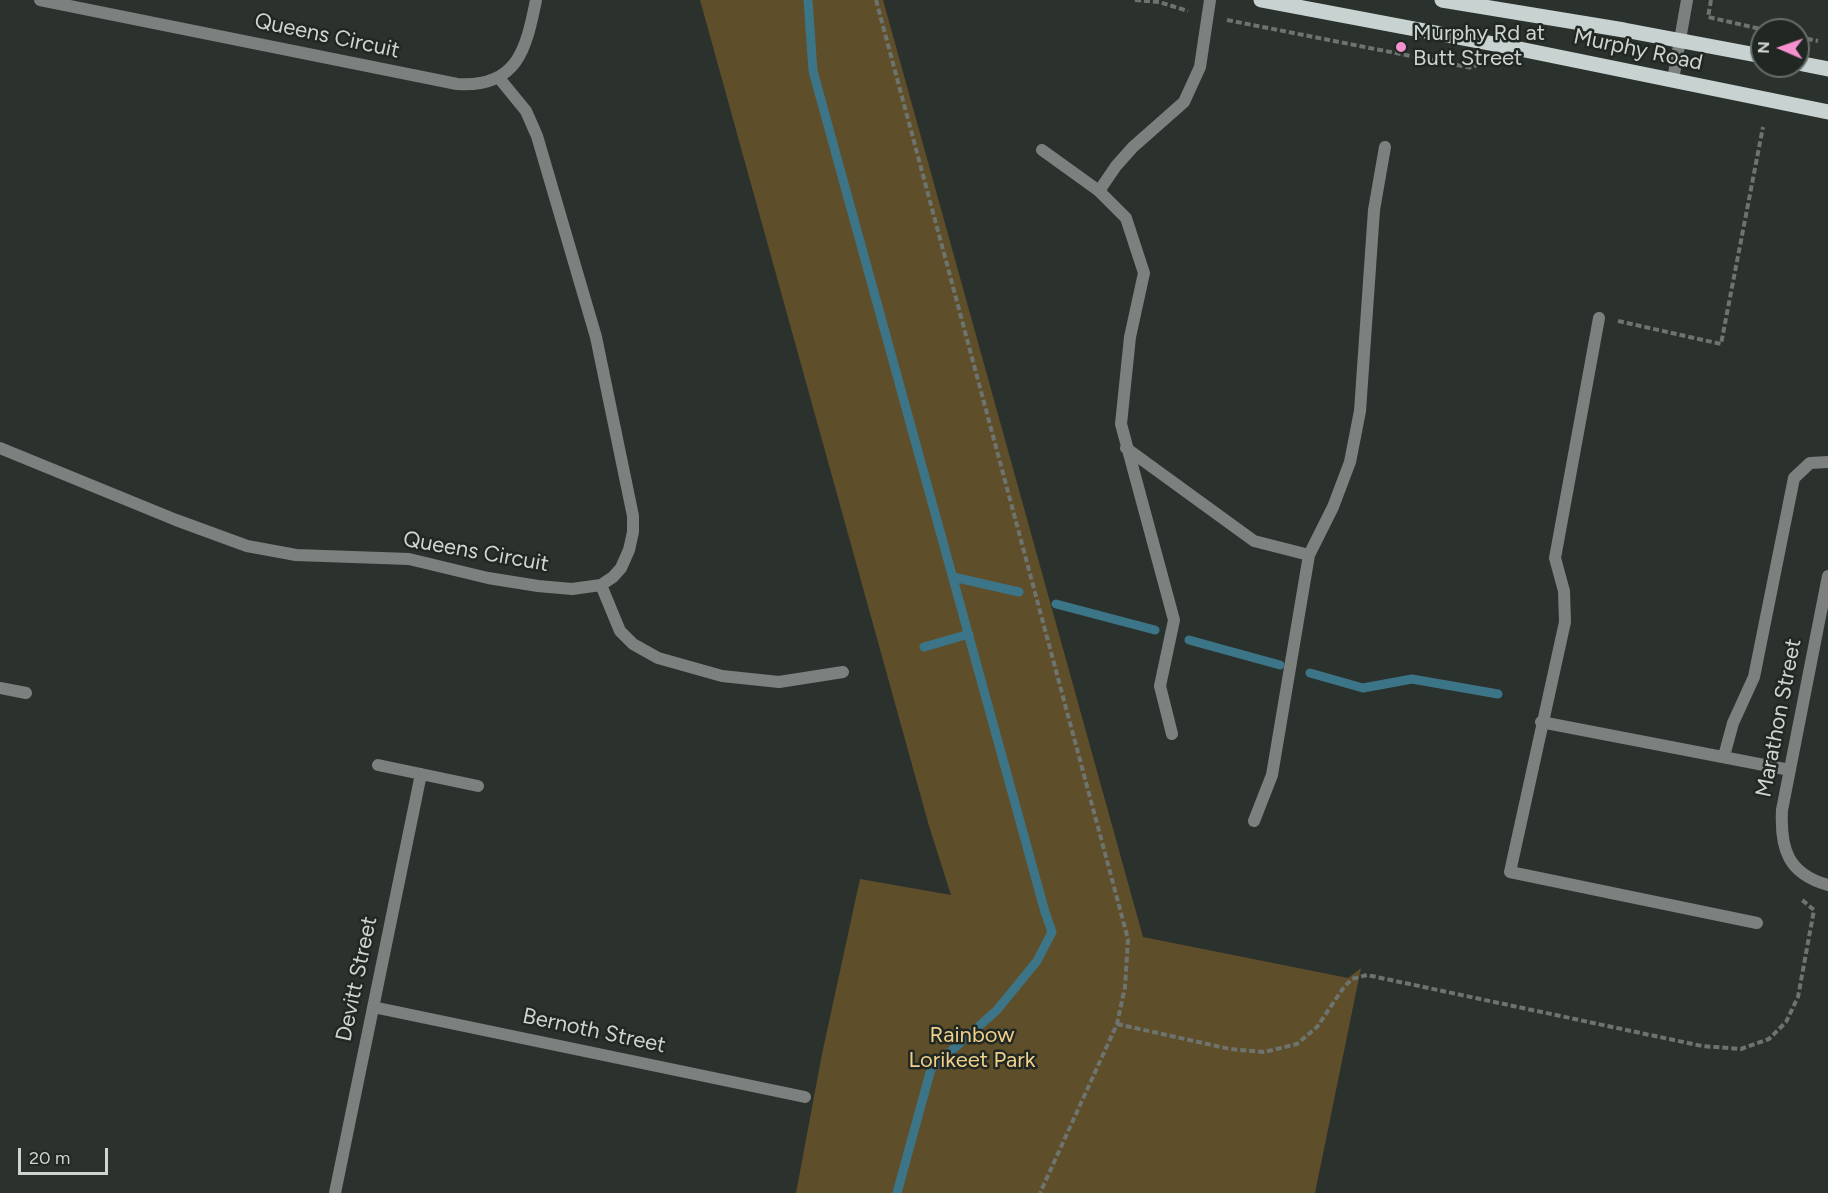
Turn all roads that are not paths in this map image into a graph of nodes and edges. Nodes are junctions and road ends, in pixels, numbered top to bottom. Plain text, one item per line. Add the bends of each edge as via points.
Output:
1 (40, 0) edge
2 (536, 0) edge
3 (1210, 0) edge
4 (1261, 0) edge
5 (1442, 0) edge
6 (1687, 0) edge
7 (1680, 40) junction
8 (1750, 54) edge
9 (1810, 65) edge
10 (1828, 69) edge
11 (499, 78) junction
12 (1672, 80) junction
13 (1828, 112) edge
14 (1385, 147) dead end
15 (1042, 150) dead end
16 (1099, 190) junction
17 (1599, 318) road end
18 (0, 448) edge
19 (1126, 448) junction
20 (1828, 462) edge
21 (1309, 555) junction
22 (1828, 576) edge
23 (601, 585) junction
24 (843, 672) dead end
25 (0, 688) edge
26 (26, 693) dead end
27 (1541, 722) junction
28 (1172, 734) dead end
29 (1724, 756) junction
30 (378, 765) dead end
31 (1790, 770) junction
32 (421, 774) junction
33 (478, 786) dead end
34 (1254, 821) dead end
35 (1828, 885) edge
36 (1756, 923) dead end
37 (373, 1007) junction
38 (806, 1097) dead end
39 (335, 1193) edge

1 - 11 street, Queens Circuit via 457,84 473,85
2 - 11 street via 519,58
3 - 16 street via 1200,67 1184,102 1133,147
4 - 12 main road, Murphy Road
5 - 7 main road, Murphy Road
6 - 7 street
7 - 8 main road, Murphy Road
7 - 12 street
9 - 10 main road
11 - 23 street via 526,111 537,136 596,337 633,516 629,550 621,568
12 - 13 main road, Murphy Road
14 - 21 street via 1374,210 1360,411 1350,462
15 - 16 street
16 - 19 street via 1126,218 1144,273 1130,337 1123,402 1121,424
17 - 27 street via 1555,558 1564,591 1564,622
18 - 23 street, Queens Circuit via 247,546 296,555 409,559 538,586 572,589
19 - 21 street via 1254,541
19 - 28 street via 1174,620 1160,686
20 - 29 street via 1810,463 1794,478 1754,677 1733,723
21 - 34 street via 1272,775
22 - 31 street, Marathon Street
23 - 24 street via 620,631 633,644 658,658 722,676 779,682
25 - 26 street
27 - 29 street
27 - 36 street via 1510,872
29 - 31 street
30 - 32 street
31 - 35 street, Marathon Street via 1782,810 1783,844 1800,873
32 - 33 street
32 - 37 street, Devitt Street
37 - 38 street, Bernoth Street
37 - 39 street, Devitt Street

